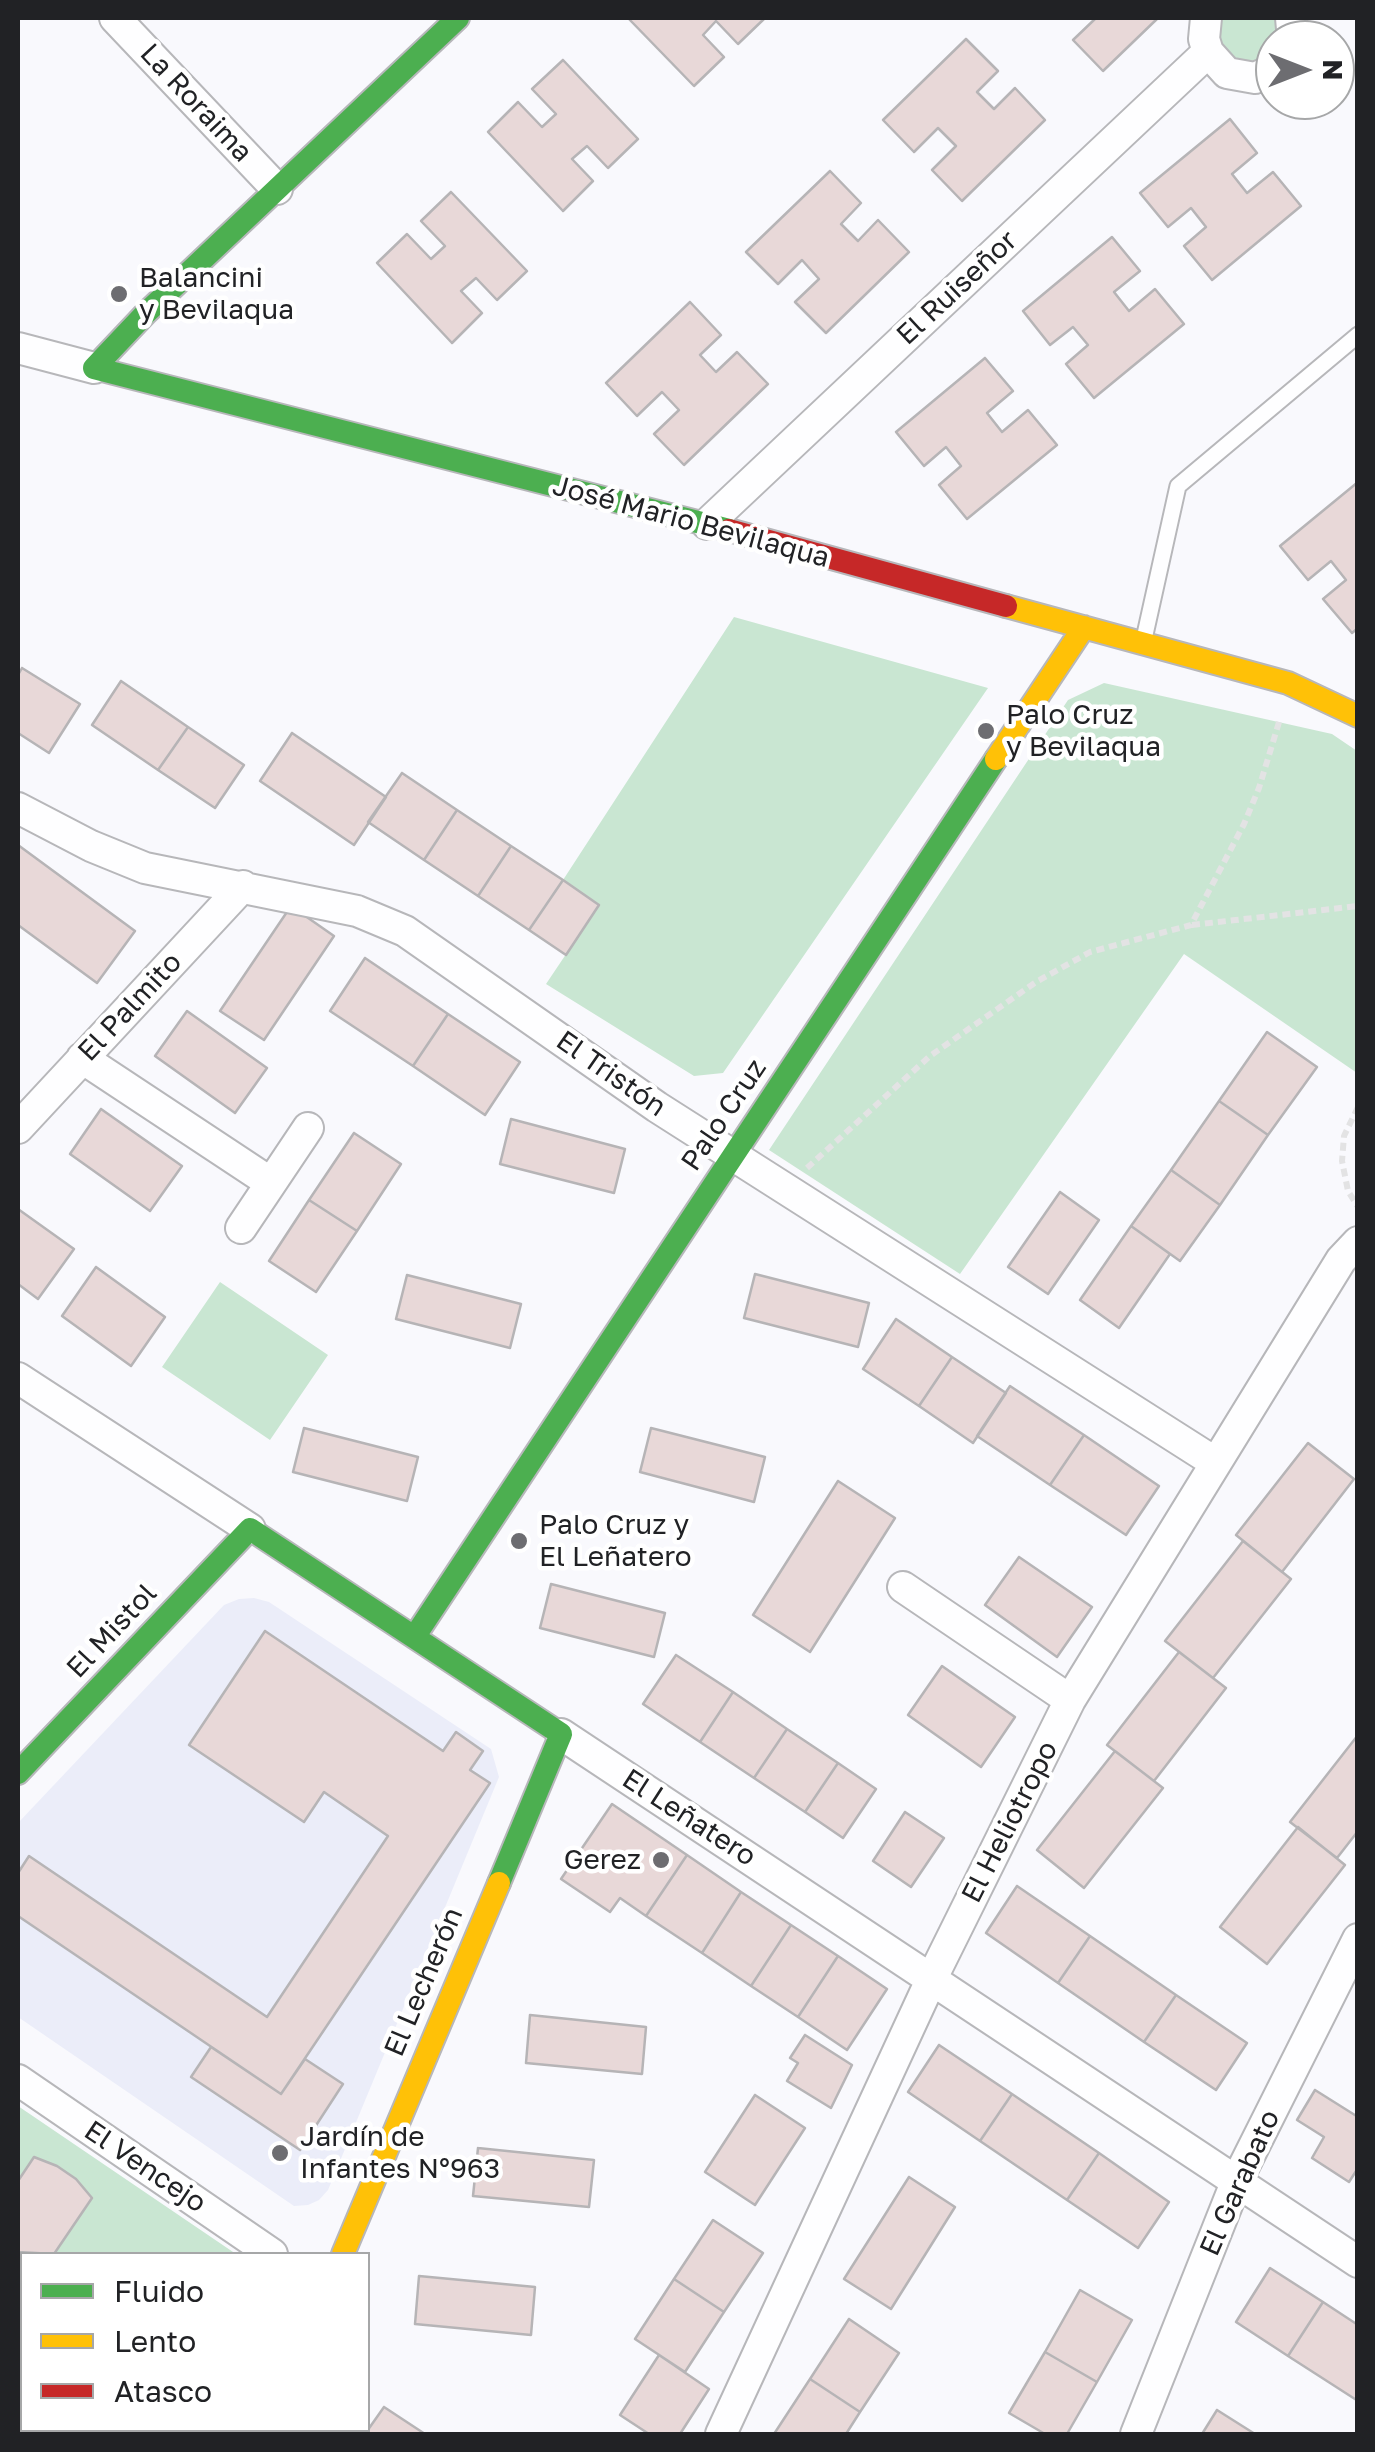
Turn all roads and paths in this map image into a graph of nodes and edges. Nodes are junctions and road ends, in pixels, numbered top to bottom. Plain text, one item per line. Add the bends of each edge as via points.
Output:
1 (115, 18) edge
2 (458, 18) edge
3 (1206, 18) edge
4 (1208, 52) junction
5 (1255, 78) edge
6 (277, 190) junction
7 (1358, 335) edge
8 (18, 348) edge
9 (94, 368) junction
10 (707, 524) junction
11 (1084, 628) junction
12 (1143, 644) junction
13 (1288, 683) junction
14 (1358, 716) edge
15 (18, 808) edge
16 (243, 886) junction
17 (1358, 906) edge
18 (1191, 925) junction
19 (82, 1058) junction
20 (1358, 1107) edge
21 (18, 1128) edge
22 (308, 1128) dead end
23 (733, 1156) junction
24 (270, 1183) junction
25 (785, 1190) junction
26 (1358, 1208) edge
27 (241, 1228) dead end
28 (1358, 1242) edge
29 (18, 1378) edge
30 (1216, 1462) junction
31 (250, 1529) junction
32 (903, 1587) dead end
33 (414, 1636) junction
34 (1070, 1700) junction
35 (561, 1734) junction
36 (18, 1774) edge
37 (1358, 1938) edge
38 (932, 1978) junction
39 (18, 2080) edge
40 (1237, 2180) junction
41 (269, 2252) edge
42 (344, 2252) edge
43 (1358, 2262) edge
44 (721, 2434) edge
45 (1136, 2434) edge

1 - 6 street, La Roraima
2 - 6 street
3 - 4 street
4 - 5 street via 1227,73
4 - 10 street, El Ruiseñor
6 - 9 street
7 - 12 lane via 1178,486
8 - 9 street, José Mario Bevilaqua
9 - 10 street, José Mario Bevilaqua
10 - 11 street, José Mario Bevilaqua
11 - 12 street, José Mario Bevilaqua
11 - 23 street, Palo Cruz
12 - 13 street, José Mario Bevilaqua
13 - 14 street, José Mario Bevilaqua
13 - 18 path via 1260,788
15 - 16 street, El Tristón via 145,868
16 - 19 street, El Palmito
16 - 23 street, El Tristón via 357,911 406,932
17 - 18 path
18 - 25 path via 1090,952 983,1016 894,1087
19 - 21 street, El Palmito
19 - 24 street
20 - 26 path via 1344,1136 1342,1161
22 - 24 street
23 - 25 street, El Tristón
23 - 33 street, Palo Cruz
24 - 27 street
25 - 30 street, El Tristón
28 - 30 street, El Heliotropo
29 - 31 street, El Leñatero
30 - 34 street, El Heliotropo
31 - 33 street, El Leñatero
31 - 36 street, El Mistol
32 - 34 street
33 - 35 street, El Leñatero
34 - 38 street, El Heliotropo
35 - 38 street, El Leñatero
35 - 42 street, El Lecherón
37 - 40 street, El Garabato
38 - 40 street, El Leñatero
38 - 44 street, El Heliotropo
39 - 41 street, El Vencejo
40 - 43 street, El Leñatero
40 - 45 street, El Garabato

